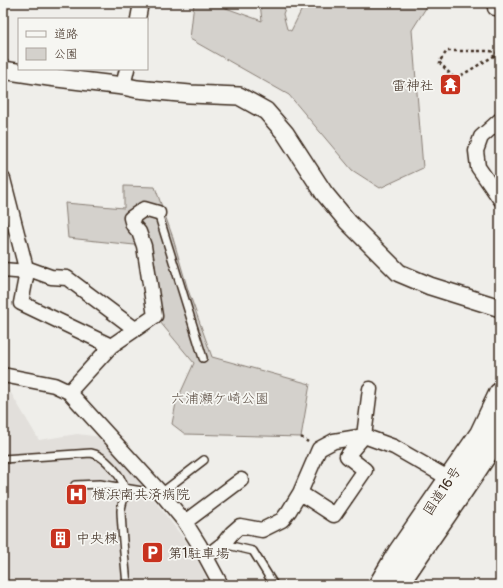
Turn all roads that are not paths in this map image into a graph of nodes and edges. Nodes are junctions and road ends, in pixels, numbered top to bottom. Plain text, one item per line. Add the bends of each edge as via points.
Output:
1 (141, 3) edge
2 (138, 18) edge
3 (3, 70) edge
4 (127, 70) edge
5 (123, 86) junction
6 (500, 120) edge
7 (3, 179) edge
8 (5, 198) edge
9 (500, 199) edge
10 (158, 213) joint
11 (3, 270) edge
12 (26, 270) junction
13 (500, 308) edge
14 (135, 329) junction
15 (111, 346) junction
16 (203, 358) dead end
17 (3, 375) edge
18 (370, 389) dead end
19 (70, 392) junction
20 (500, 394) edge
21 (500, 431) edge
22 (364, 436) junction
23 (3, 460) edge
24 (204, 460) dead end
25 (241, 480) dead end
26 (75, 485) dead end
27 (456, 486) junction
28 (125, 488) junction
29 (300, 493) junction
30 (161, 494) junction
31 (184, 522) junction
32 (223, 544) junction
33 (206, 557) junction
34 (127, 585) edge
35 (221, 585) edge
36 (274, 585) edge
37 (380, 585) edge
38 (397, 585) edge

1 - 2 street
3 - 5 street
4 - 5 street
5 - 13 street via 190,94 239,96 266,111 324,193 348,222 399,273 430,286
6 - 9 street via 481,137 476,151 478,167
7 - 8 street
8 - 12 street
10 - 14 street via 144,209 131,218 144,246 155,316
10 - 16 lane
11 - 12 street
12 - 14 street via 51,277 67,278
12 - 15 street via 21,303
14 - 15 street
15 - 19 street
17 - 19 street via 54,385
18 - 22 street
19 - 30 street
20 - 27 highway, 国道16号
21 - 27 highway, 国道16号
22 - 27 street via 394,447
22 - 29 street via 334,441 319,449
22 - 29 street via 347,456 365,470 334,514
23 - 28 lane via 97,454 118,474
24 - 30 lane
25 - 31 street
26 - 28 lane via 100,484
27 - 37 highway, 国道16号 via 399,554
27 - 38 highway, 国道16号 via 426,542
28 - 30 lane
28 - 34 lane via 121,509
29 - 32 street via 282,520 262,530 240,526
30 - 31 street
31 - 33 street
32 - 33 street
32 - 36 lane via 253,551
33 - 35 street

